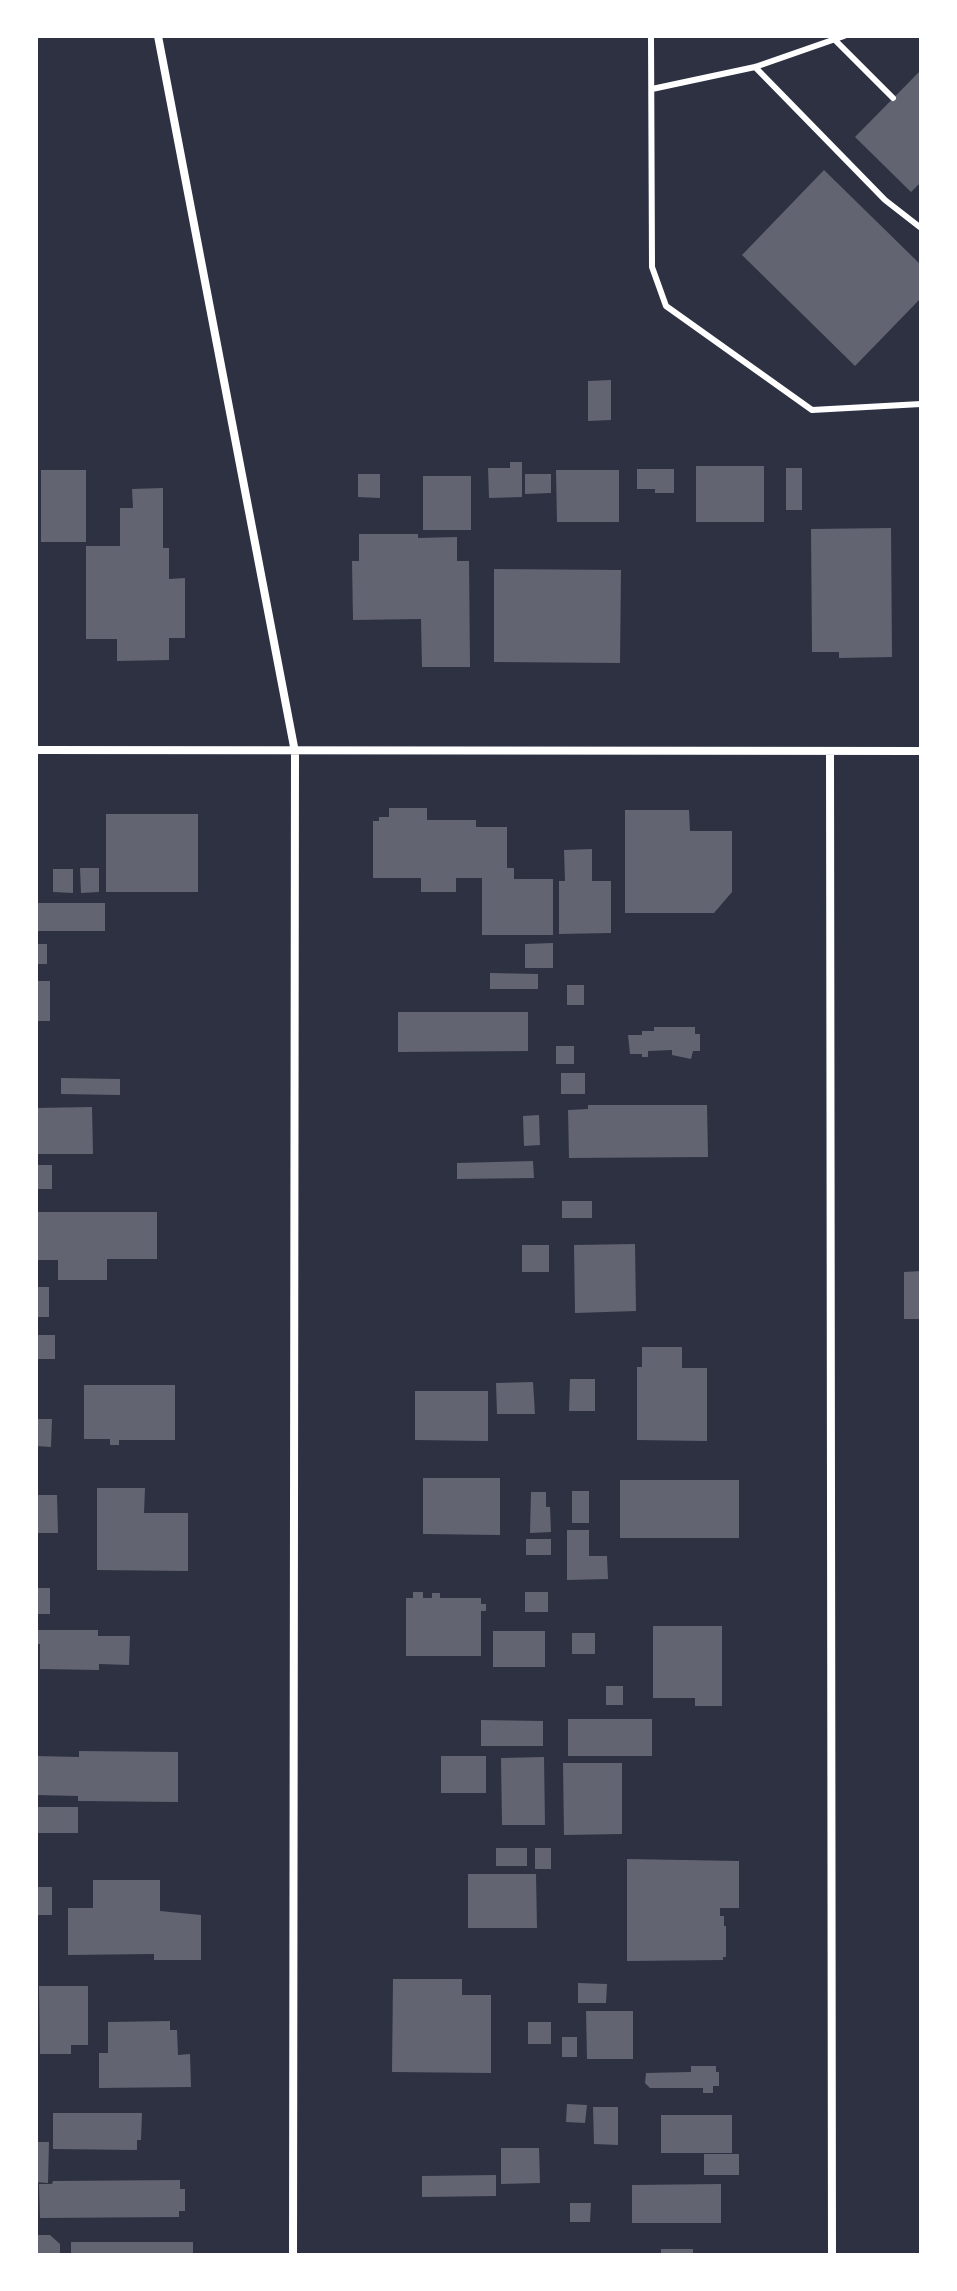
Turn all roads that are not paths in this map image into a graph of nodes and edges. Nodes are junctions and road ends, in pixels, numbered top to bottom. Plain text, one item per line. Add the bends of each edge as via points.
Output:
1 (158, 36) edge
2 (651, 36) edge
3 (844, 36) edge
4 (834, 39) junction
5 (755, 67) junction
6 (652, 89) junction
7 (893, 98) dead end
8 (921, 228) edge
9 (921, 404) edge
10 (36, 750) edge
11 (921, 751) edge
12 (295, 752) junction
13 (830, 752) junction
14 (293, 2255) edge
15 (832, 2255) edge

1 - 12 street
2 - 6 lane
3 - 4 lane
4 - 5 lane
4 - 7 lane
5 - 6 lane
5 - 8 lane via 885,200
6 - 9 lane via 652,267 666,306 812,410
10 - 12 street
11 - 13 street
12 - 13 street
12 - 14 street
13 - 15 street

